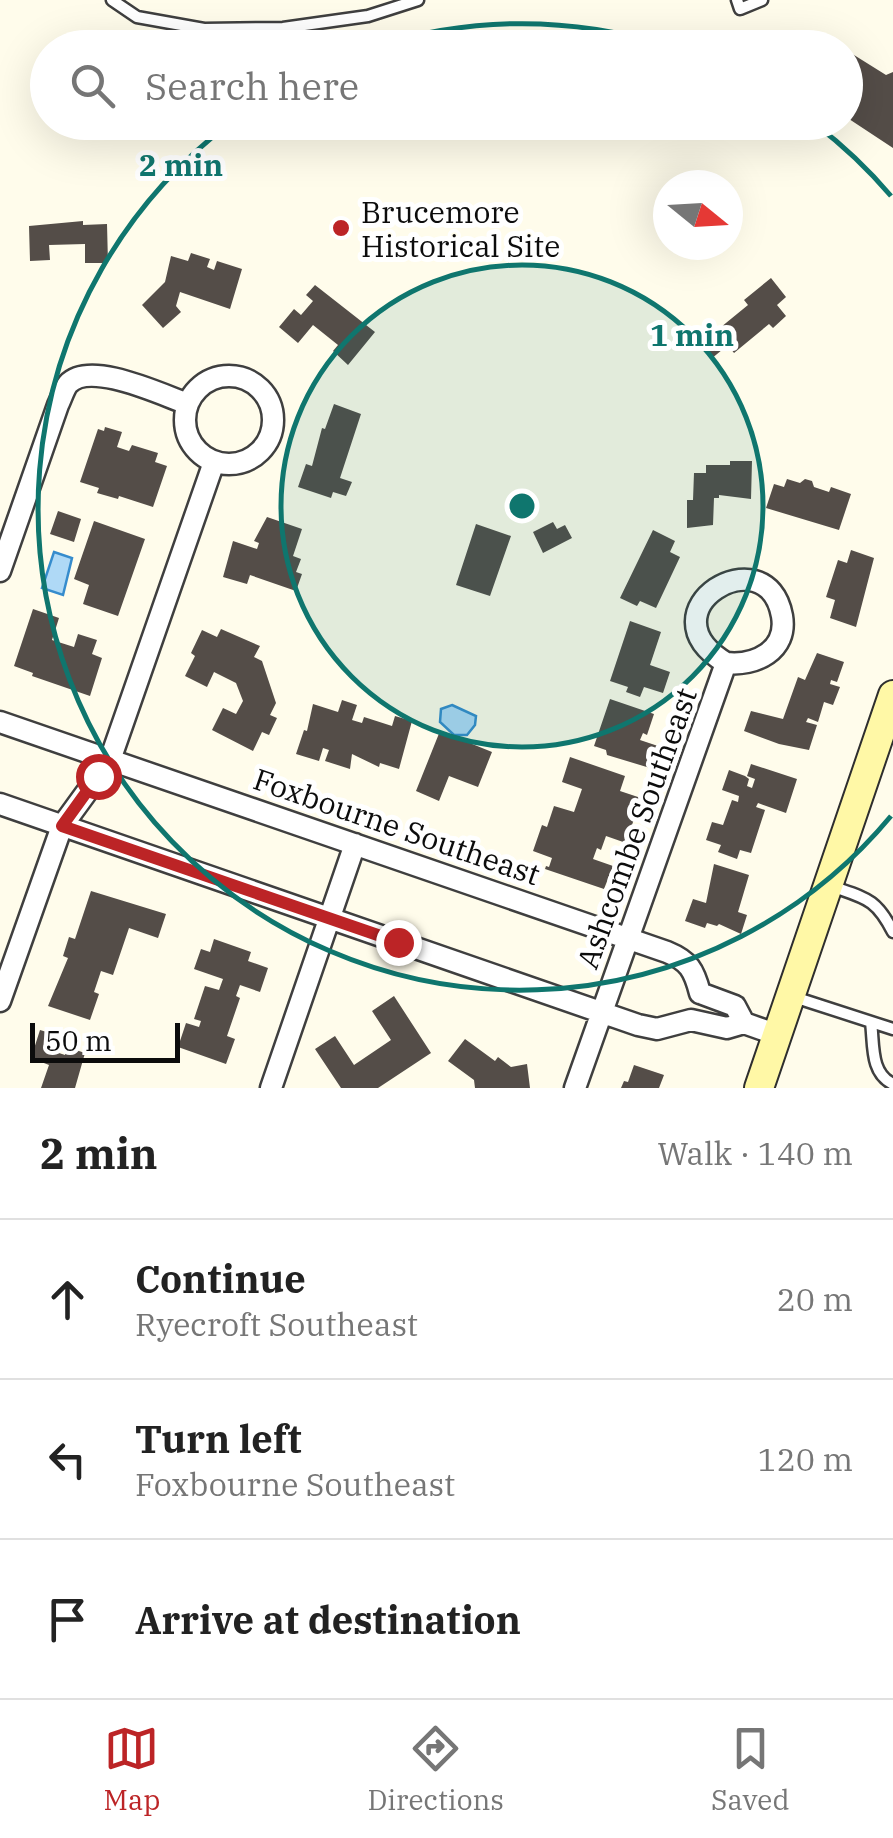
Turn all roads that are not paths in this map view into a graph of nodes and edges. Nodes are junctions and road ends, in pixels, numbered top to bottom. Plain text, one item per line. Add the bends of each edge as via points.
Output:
1 (112, 0) edge
2 (418, 0) edge
3 (737, 0) edge
4 (762, 0) edge
5 (188, 404) junction
6 (214, 462) junction
7 (0, 571) edge
8 (726, 663) junction
9 (893, 695) edge
10 (0, 722) edge
11 (110, 760) junction
12 (0, 804) edge
13 (62, 826) junction
14 (354, 844) junction
15 (830, 885) junction
16 (329, 918) junction
17 (893, 932) edge
18 (630, 938) junction
19 (700, 993) junction
20 (792, 996) junction
21 (0, 1001) edge
22 (603, 1012) junction
23 (691, 1020) junction
24 (744, 1022) junction
25 (871, 1022) junction
26 (893, 1030) edge
27 (778, 1035) junction
28 (893, 1084) edge
29 (271, 1088) edge
30 (575, 1088) edge
31 (759, 1088) edge

1 - 2 lane via 137,17 204,29 283,28 368,16
3 - 4 lane via 740,9
5 - 6 street via 189,438
5 - 6 street via 214,378 233,376 251,381 273,411 264,447 250,459
5 - 7 street via 107,376 83,375 69,384
6 - 11 street
8 - 8 street, Ashcombe Southeast via 762,659 783,624 770,591 750,580 716,587 702,602 700,638
8 - 18 street, Ashcombe Southeast
9 - 15 main road
10 - 11 street, Foxbourne Southeast
11 - 13 street
11 - 14 street, Foxbourne Southeast
12 - 13 street, Foxbourne Southeast
13 - 16 street, Foxbourne Southeast
13 - 21 street
14 - 16 street
14 - 18 street, Foxbourne Southeast
15 - 17 lane via 871,900
15 - 20 main road
16 - 22 street, Foxbourne Southeast
16 - 29 street
18 - 19 street, Foxbourne Southeast via 684,959
18 - 22 street, Ashcombe Southeast
19 - 23 street
19 - 24 street, Foxbourne Southeast via 735,1006
20 - 25 lane
20 - 27 main road
22 - 23 street, Foxbourne Southeast via 657,1029
22 - 30 street, Ashcombe Southeast
23 - 24 street, Foxbourne Southeast via 727,1028
24 - 27 street, Foxbourne Southeast
25 - 26 lane
25 - 28 lane via 879,1075
27 - 31 main road

